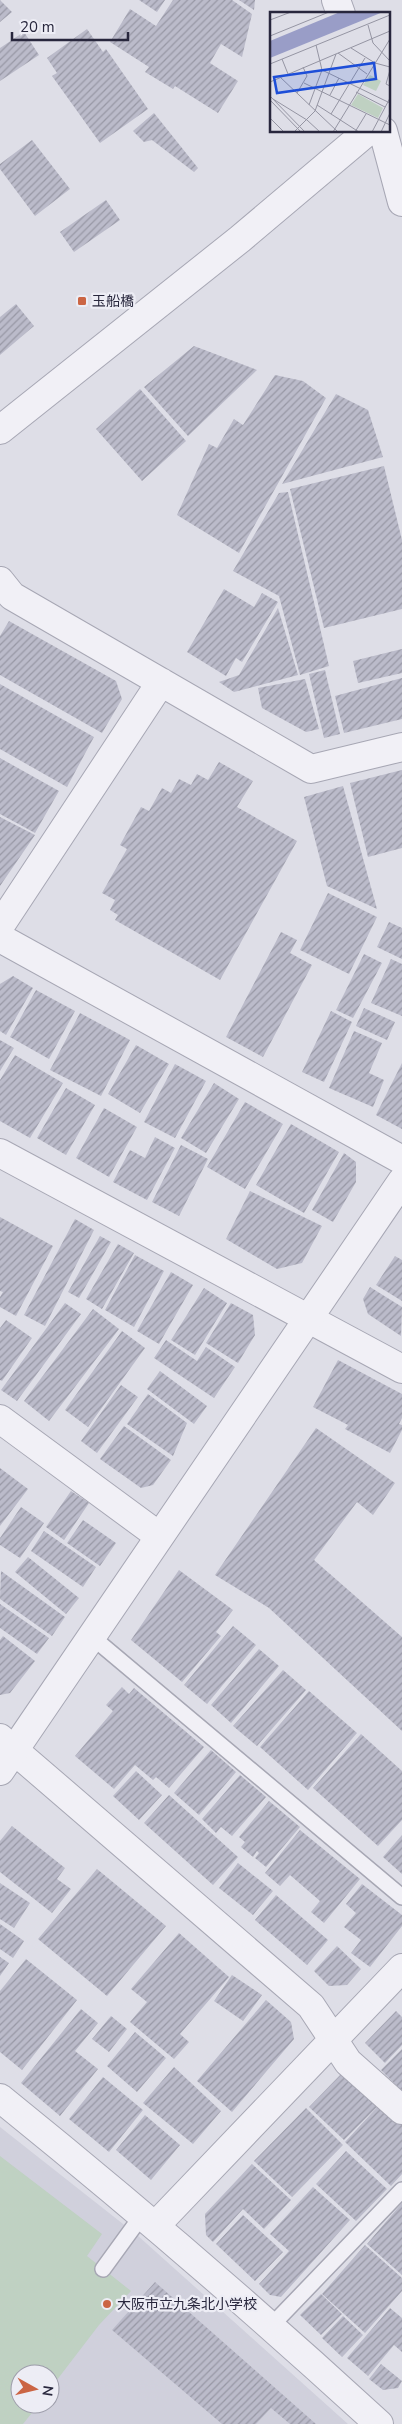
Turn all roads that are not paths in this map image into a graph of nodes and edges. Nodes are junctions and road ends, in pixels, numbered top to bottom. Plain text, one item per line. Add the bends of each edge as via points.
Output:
1 (336, 0) edge
2 (340, 12) edge
3 (367, 132) edge
4 (383, 132) edge
5 (402, 202) edge
6 (0, 430) edge
7 (0, 581) edge
8 (161, 682) junction
9 (402, 747) edge
10 (0, 926) edge
11 (0, 938) edge
12 (0, 1153) edge
13 (402, 1160) edge
14 (402, 1181) edge
15 (307, 1318) junction
16 (402, 1369) edge
17 (0, 1419) edge
18 (159, 1536) junction
19 (90, 1636) junction
20 (5, 1753) edge
21 (402, 1897) edge
22 (402, 1968) edge
23 (333, 2040) junction
24 (0, 2098) edge
25 (402, 2110) edge
26 (402, 2190) edge
27 (149, 2219) junction
28 (103, 2269) dead end
29 (272, 2325) junction
30 (379, 2424) edge

1 - 2 street
3 - 6 street via 240,239
4 - 5 street
7 - 8 street via 12,596
8 - 9 street via 311,769
8 - 10 street
11 - 13 street
12 - 15 street
14 - 15 street
15 - 16 street
15 - 18 street
17 - 18 street
18 - 19 street
19 - 20 street
19 - 21 lane
20 - 23 street via 311,2006
22 - 23 street
23 - 25 street via 348,2062
23 - 27 street
24 - 27 street
26 - 29 lane
27 - 28 lane
27 - 29 street
29 - 30 street

